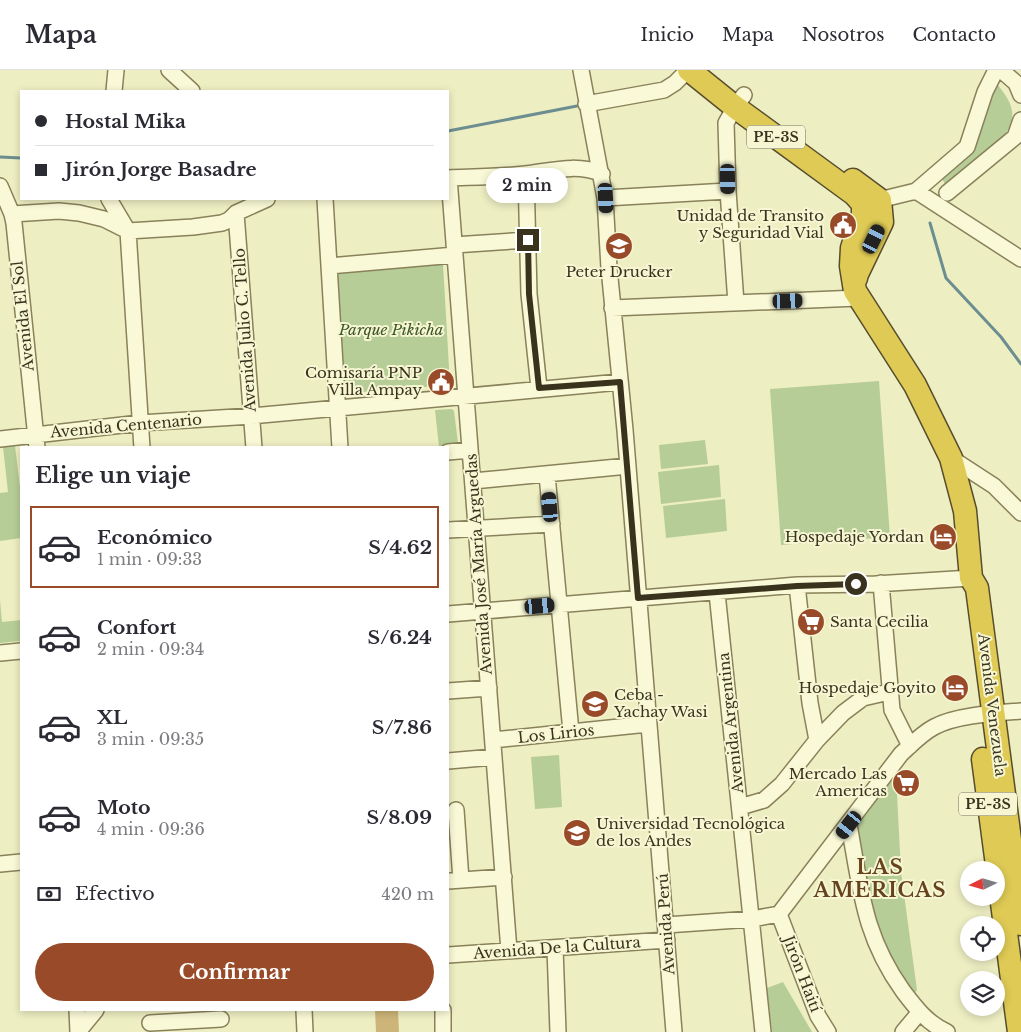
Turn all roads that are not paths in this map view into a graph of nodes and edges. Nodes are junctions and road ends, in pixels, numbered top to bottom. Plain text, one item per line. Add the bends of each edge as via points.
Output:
1 (116, 70) edge
2 (169, 70) edge
3 (581, 70) edge
4 (689, 70) edge
5 (712, 70) edge
6 (996, 70) edge
7 (1001, 70) edge
8 (114, 90) edge
9 (191, 90) edge
10 (1021, 95) edge
11 (739, 102) junction
12 (586, 104) junction
13 (1021, 120) edge
14 (526, 174) junction
15 (602, 174) junction
16 (935, 175) junction
17 (449, 178) edge
18 (1, 189) edge
19 (449, 190) edge
20 (728, 191) junction
21 (916, 192) junction
22 (947, 193) junction
23 (606, 198) junction
24 (110, 200) edge
25 (265, 200) edge
26 (324, 200) edge
27 (871, 202) junction
28 (236, 213) junction
29 (947, 213) junction
30 (12, 214) junction
31 (128, 231) junction
32 (528, 240) junction
33 (454, 250) junction
34 (1021, 259) edge
35 (329, 266) junction
36 (857, 295) junction
37 (736, 303) junction
38 (612, 308) junction
39 (620, 382) junction
40 (539, 388) junction
41 (466, 395) junction
42 (337, 408) junction
43 (252, 416) junction
44 (140, 423) junction
45 (0, 439) edge
46 (36, 441) edge
47 (142, 446) edge
48 (254, 446) edge
49 (340, 446) edge
50 (470, 450) junction
51 (449, 452) edge
52 (951, 458) junction
53 (628, 466) junction
54 (547, 475) junction
55 (473, 481) junction
56 (1021, 513) edge
57 (552, 524) junction
58 (476, 528) junction
59 (449, 530) edge
60 (971, 578) junction
61 (881, 583) junction
62 (797, 586) junction
63 (717, 593) junction
64 (638, 598) junction
65 (559, 604) junction
66 (483, 611) junction
67 (449, 614) edge
68 (20, 651) edge
69 (0, 653) edge
70 (489, 688) junction
71 (449, 690) edge
72 (890, 692) junction
73 (1021, 711) edge
74 (985, 715) junction
75 (648, 724) junction
76 (571, 732) junction
77 (493, 740) junction
78 (817, 740) junction
79 (910, 746) junction
80 (494, 757) junction
81 (449, 761) edge
82 (740, 807) junction
83 (456, 810) dead end
84 (849, 825) junction
85 (20, 862) edge
86 (0, 864) edge
87 (504, 877) junction
88 (454, 881) edge
89 (779, 914) junction
90 (752, 919) junction
91 (1021, 924) edge
92 (667, 933) junction
93 (555, 948) junction
94 (510, 951) junction
95 (449, 955) edge
96 (304, 1011) edge
97 (443, 1011) edge
98 (919, 1013) junction
99 (221, 1020) edge
100 (148, 1022) edge
101 (306, 1032) edge
102 (443, 1032) edge
103 (558, 1032) edge
104 (674, 1032) edge
105 (763, 1032) edge
106 (828, 1032) edge
107 (902, 1032) edge
108 (948, 1032) edge
109 (1019, 1032) edge

1 - 8 street
2 - 9 street
3 - 12 street, Avenida Perú
4 - 11 highway, PE-3S
4 - 12 street via 664,90
5 - 11 highway
6 - 16 street via 985,92 967,147
7 - 10 street via 1016,83
11 - 20 street via 726,123
11 - 27 highway, PE-3S via 854,194
12 - 15 street, Avenida Perú
13 - 22 street via 1015,136
14 - 15 street via 583,168
14 - 17 street
14 - 32 street
15 - 23 street, Avenida Perú
16 - 21 street
16 - 22 street
18 - 30 street, Avenida El Sol
19 - 33 street, Avenida José María Arguedas
20 - 23 street
20 - 37 street
21 - 27 street
21 - 29 street
22 - 29 street
23 - 38 street, Avenida Perú
24 - 31 street
25 - 28 street
26 - 35 street
27 - 36 highway, Avenida Venezuela / PE-3S via 863,214 852,248 851,266
28 - 31 street via 222,223
28 - 43 street, Avenida Julio C. Tello
29 - 34 street
30 - 31 street via 79,213 104,219
30 - 46 street, Avenida El Sol
31 - 44 street
32 - 33 street
32 - 40 street via 529,294
33 - 35 street
33 - 41 street, Avenida José María Arguedas
35 - 42 street
36 - 37 street
36 - 52 highway, Avenida Venezuela / PE-3S via 915,385
37 - 38 street
38 - 39 street, Avenida Perú
39 - 40 street, Avenida Centenario
39 - 53 street, Avenida Perú
40 - 41 street, Avenida Centenario
41 - 42 street, Avenida Centenario
41 - 50 street, Avenida José María Arguedas
42 - 43 street, Avenida Centenario
42 - 49 street
43 - 44 street, Avenida Centenario
43 - 48 street, Avenida Julio C. Tello
44 - 46 street, Avenida Centenario
44 - 47 street
45 - 46 street, Avenida Centenario
50 - 51 street
50 - 55 street, Avenida José María Arguedas
52 - 56 street via 994,486
52 - 60 highway, Avenida Venezuela / PE-3S via 965,511
53 - 54 street
53 - 64 street, Avenida Perú
54 - 55 street
54 - 57 street
55 - 58 street, Avenida José María Arguedas
57 - 58 street
57 - 65 street
58 - 59 street
58 - 66 street, Avenida José María Arguedas
60 - 61 street
60 - 74 highway, Avenida Venezuela / PE-3S via 977,588
61 - 62 street
61 - 72 street
62 - 63 street
62 - 78 street
63 - 64 street
63 - 82 street, Avenida Argentina
64 - 65 street
64 - 75 street, Avenida Perú
65 - 66 street
65 - 76 street
66 - 67 street
66 - 70 street, Avenida José María Arguedas
68 - 69 street
70 - 71 street
70 - 77 street, Avenida José María Arguedas
72 - 78 street via 863,698
72 - 79 street via 892,710
73 - 74 street
74 - 79 street via 934,727
74 - 91 highway, Avenida Venezuela / PE-3S
74 - 109 highway, Avenida Venezuela / PE-3S
75 - 76 street, Los Lirios
75 - 92 street, Avenida Perú
76 - 77 street, Los Lirios
77 - 80 street, Avenida José María Arguedas
78 - 82 street via 782,784 764,800
79 - 84 street
80 - 81 street
80 - 87 street, Avenida José María Arguedas
82 - 90 street, Avenida Argentina
83 - 88 street
84 - 89 street
84 - 98 street via 870,932 889,972
85 - 86 street
87 - 88 street
87 - 94 street, Avenida José María Arguedas
89 - 90 street, Avenida De la Cultura
89 - 106 street, Jirón Haití via 818,1016
90 - 92 street, Avenida De la Cultura
90 - 105 street, Avenida Argentina
92 - 93 street, Avenida De la Cultura
92 - 104 street, Avenida Perú
93 - 94 street, Avenida De la Cultura
93 - 103 street
94 - 95 street, Avenida De la Cultura
96 - 101 street
97 - 102 street
98 - 107 street
98 - 108 street
99 - 100 street

